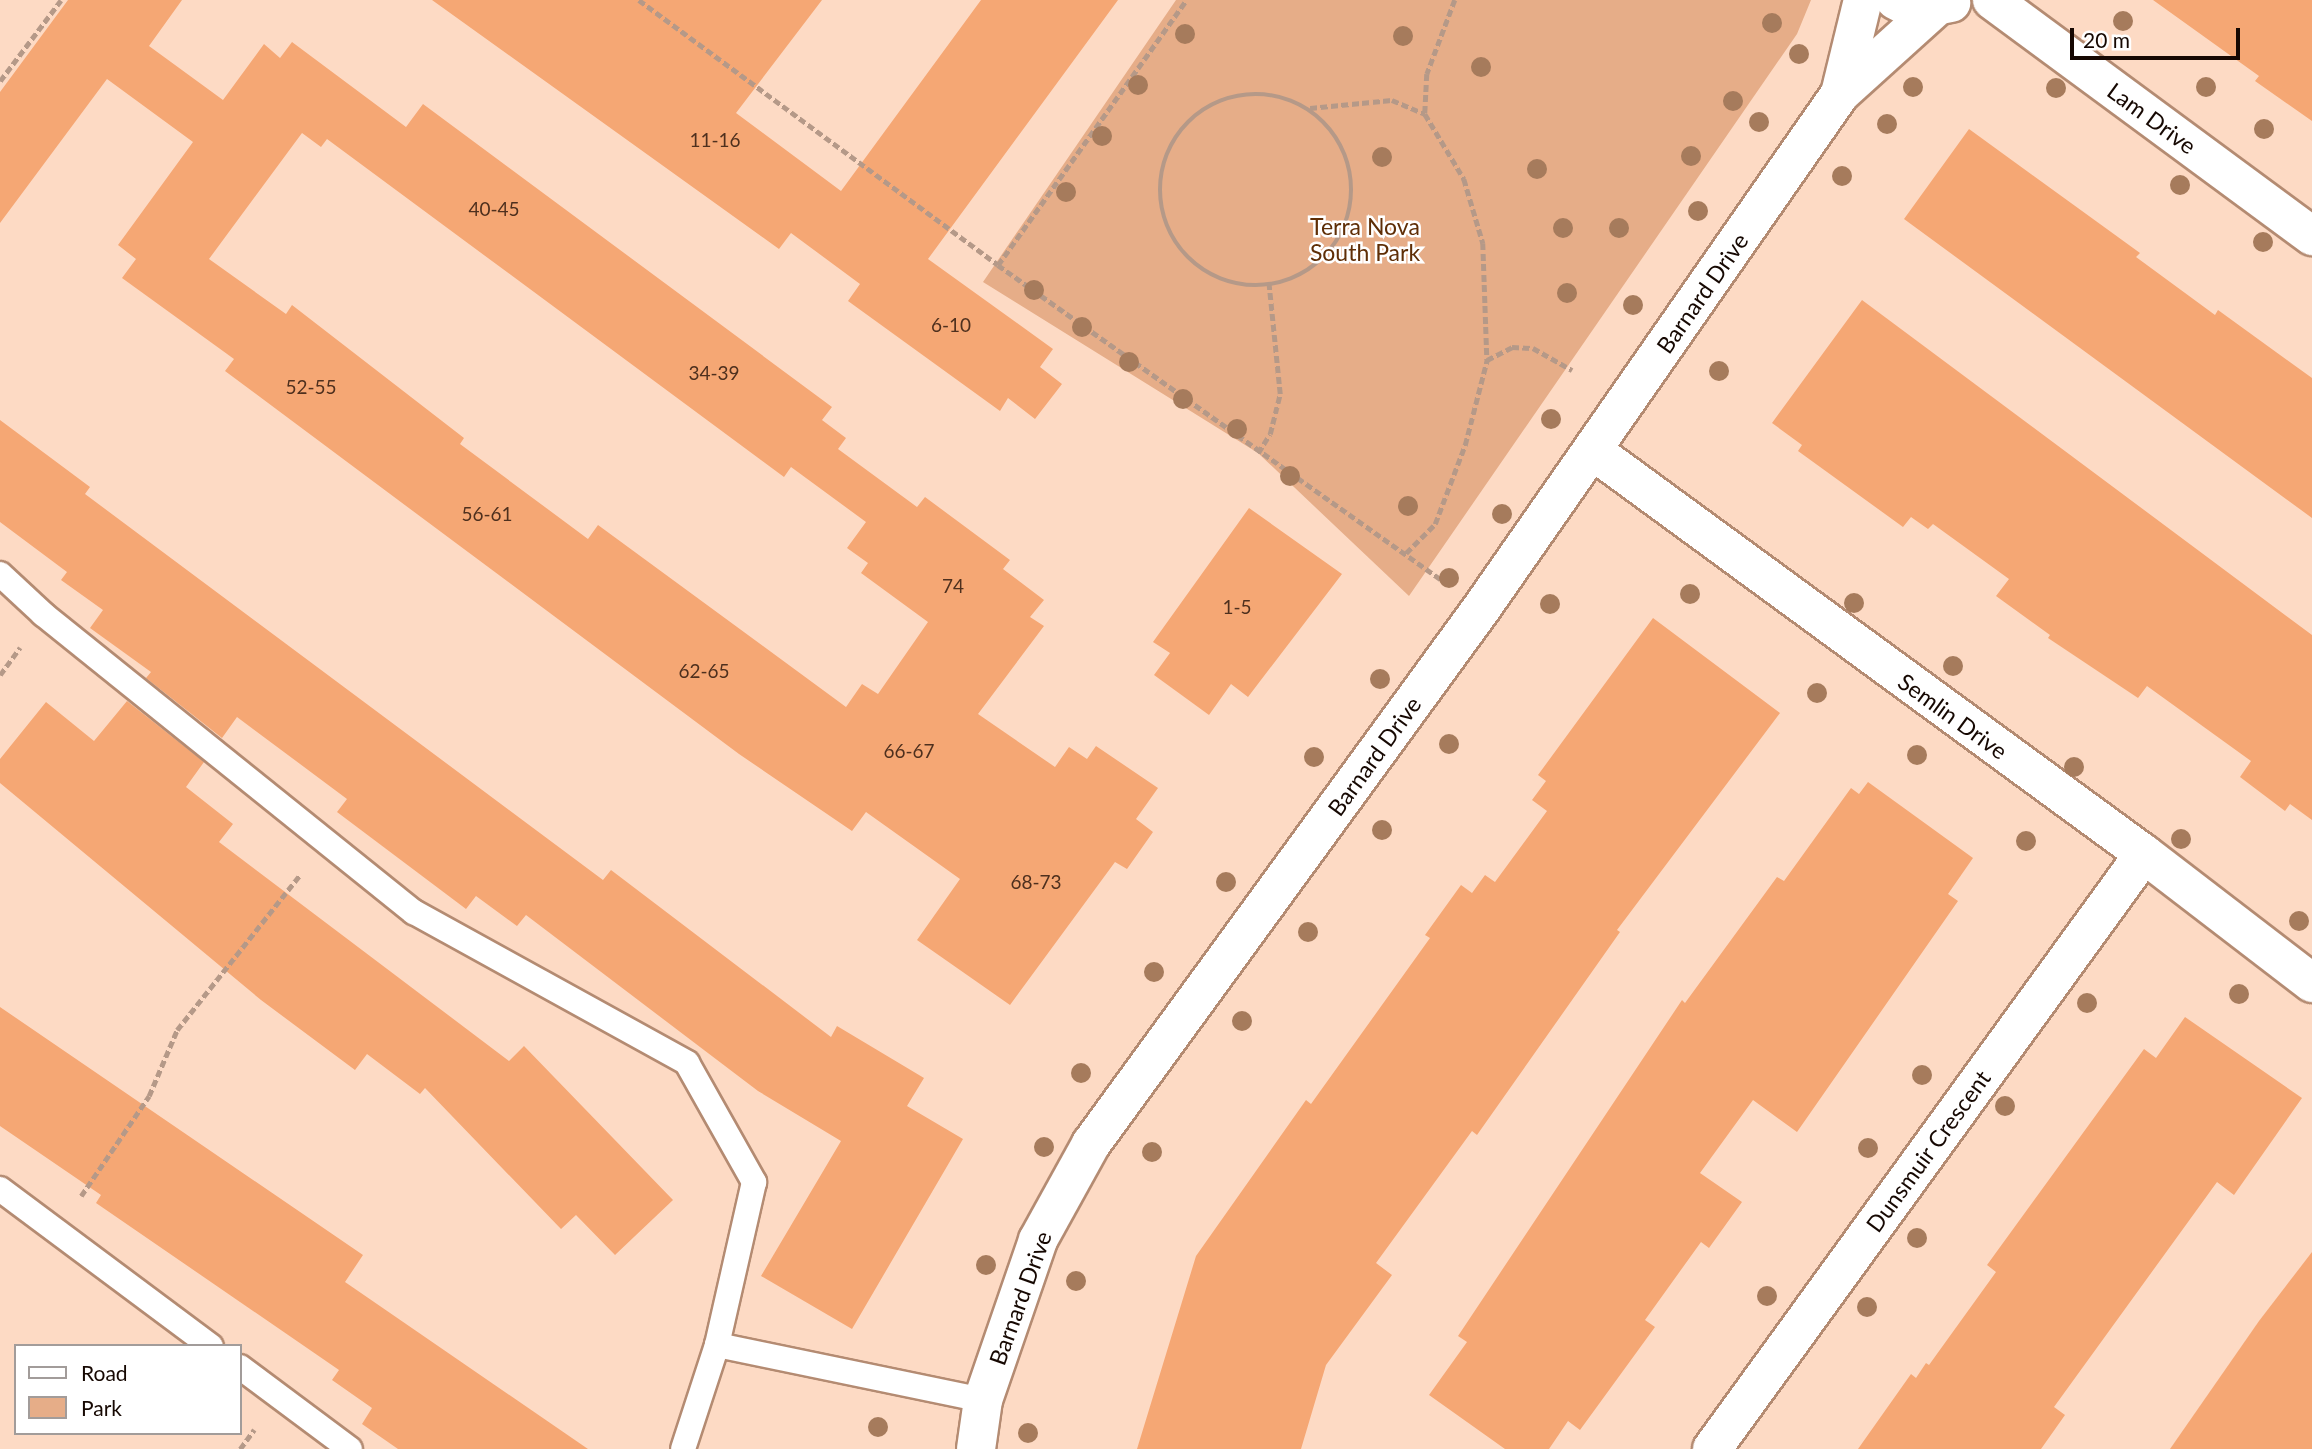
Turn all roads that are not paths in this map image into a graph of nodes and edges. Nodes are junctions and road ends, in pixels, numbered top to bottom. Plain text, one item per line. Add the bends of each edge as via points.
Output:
1 (1863, 0) edge
2 (1895, 0) edge
3 (1992, 0) edge
4 (1944, 5) edge
5 (1840, 94) junction
6 (2312, 236) edge
7 (1592, 450) junction
8 (0, 575) edge
9 (2144, 854) junction
10 (2312, 983) edge
11 (0, 1189) edge
12 (208, 1344) edge
13 (717, 1345) junction
14 (242, 1368) edge
15 (983, 1400) junction
16 (350, 1449) edge
17 (683, 1449) edge
18 (976, 1449) edge
19 (1712, 1449) edge

1 - 5 street, Barnard Drive
2 - 4 street via 1915,10
3 - 6 street, Lam Drive
4 - 5 street, Barnard Drive
5 - 7 street, Barnard Drive
7 - 9 street, Semlin Drive via 1673,514
7 - 15 street, Barnard Drive via 1091,1144 1038,1240
8 - 13 lane via 414,912 687,1063 754,1182
9 - 10 street, Semlin Drive
9 - 19 street, Dunsmuir Crescent
11 - 12 lane
13 - 15 lane
13 - 17 lane
14 - 16 lane
15 - 18 street, Barnard Drive

